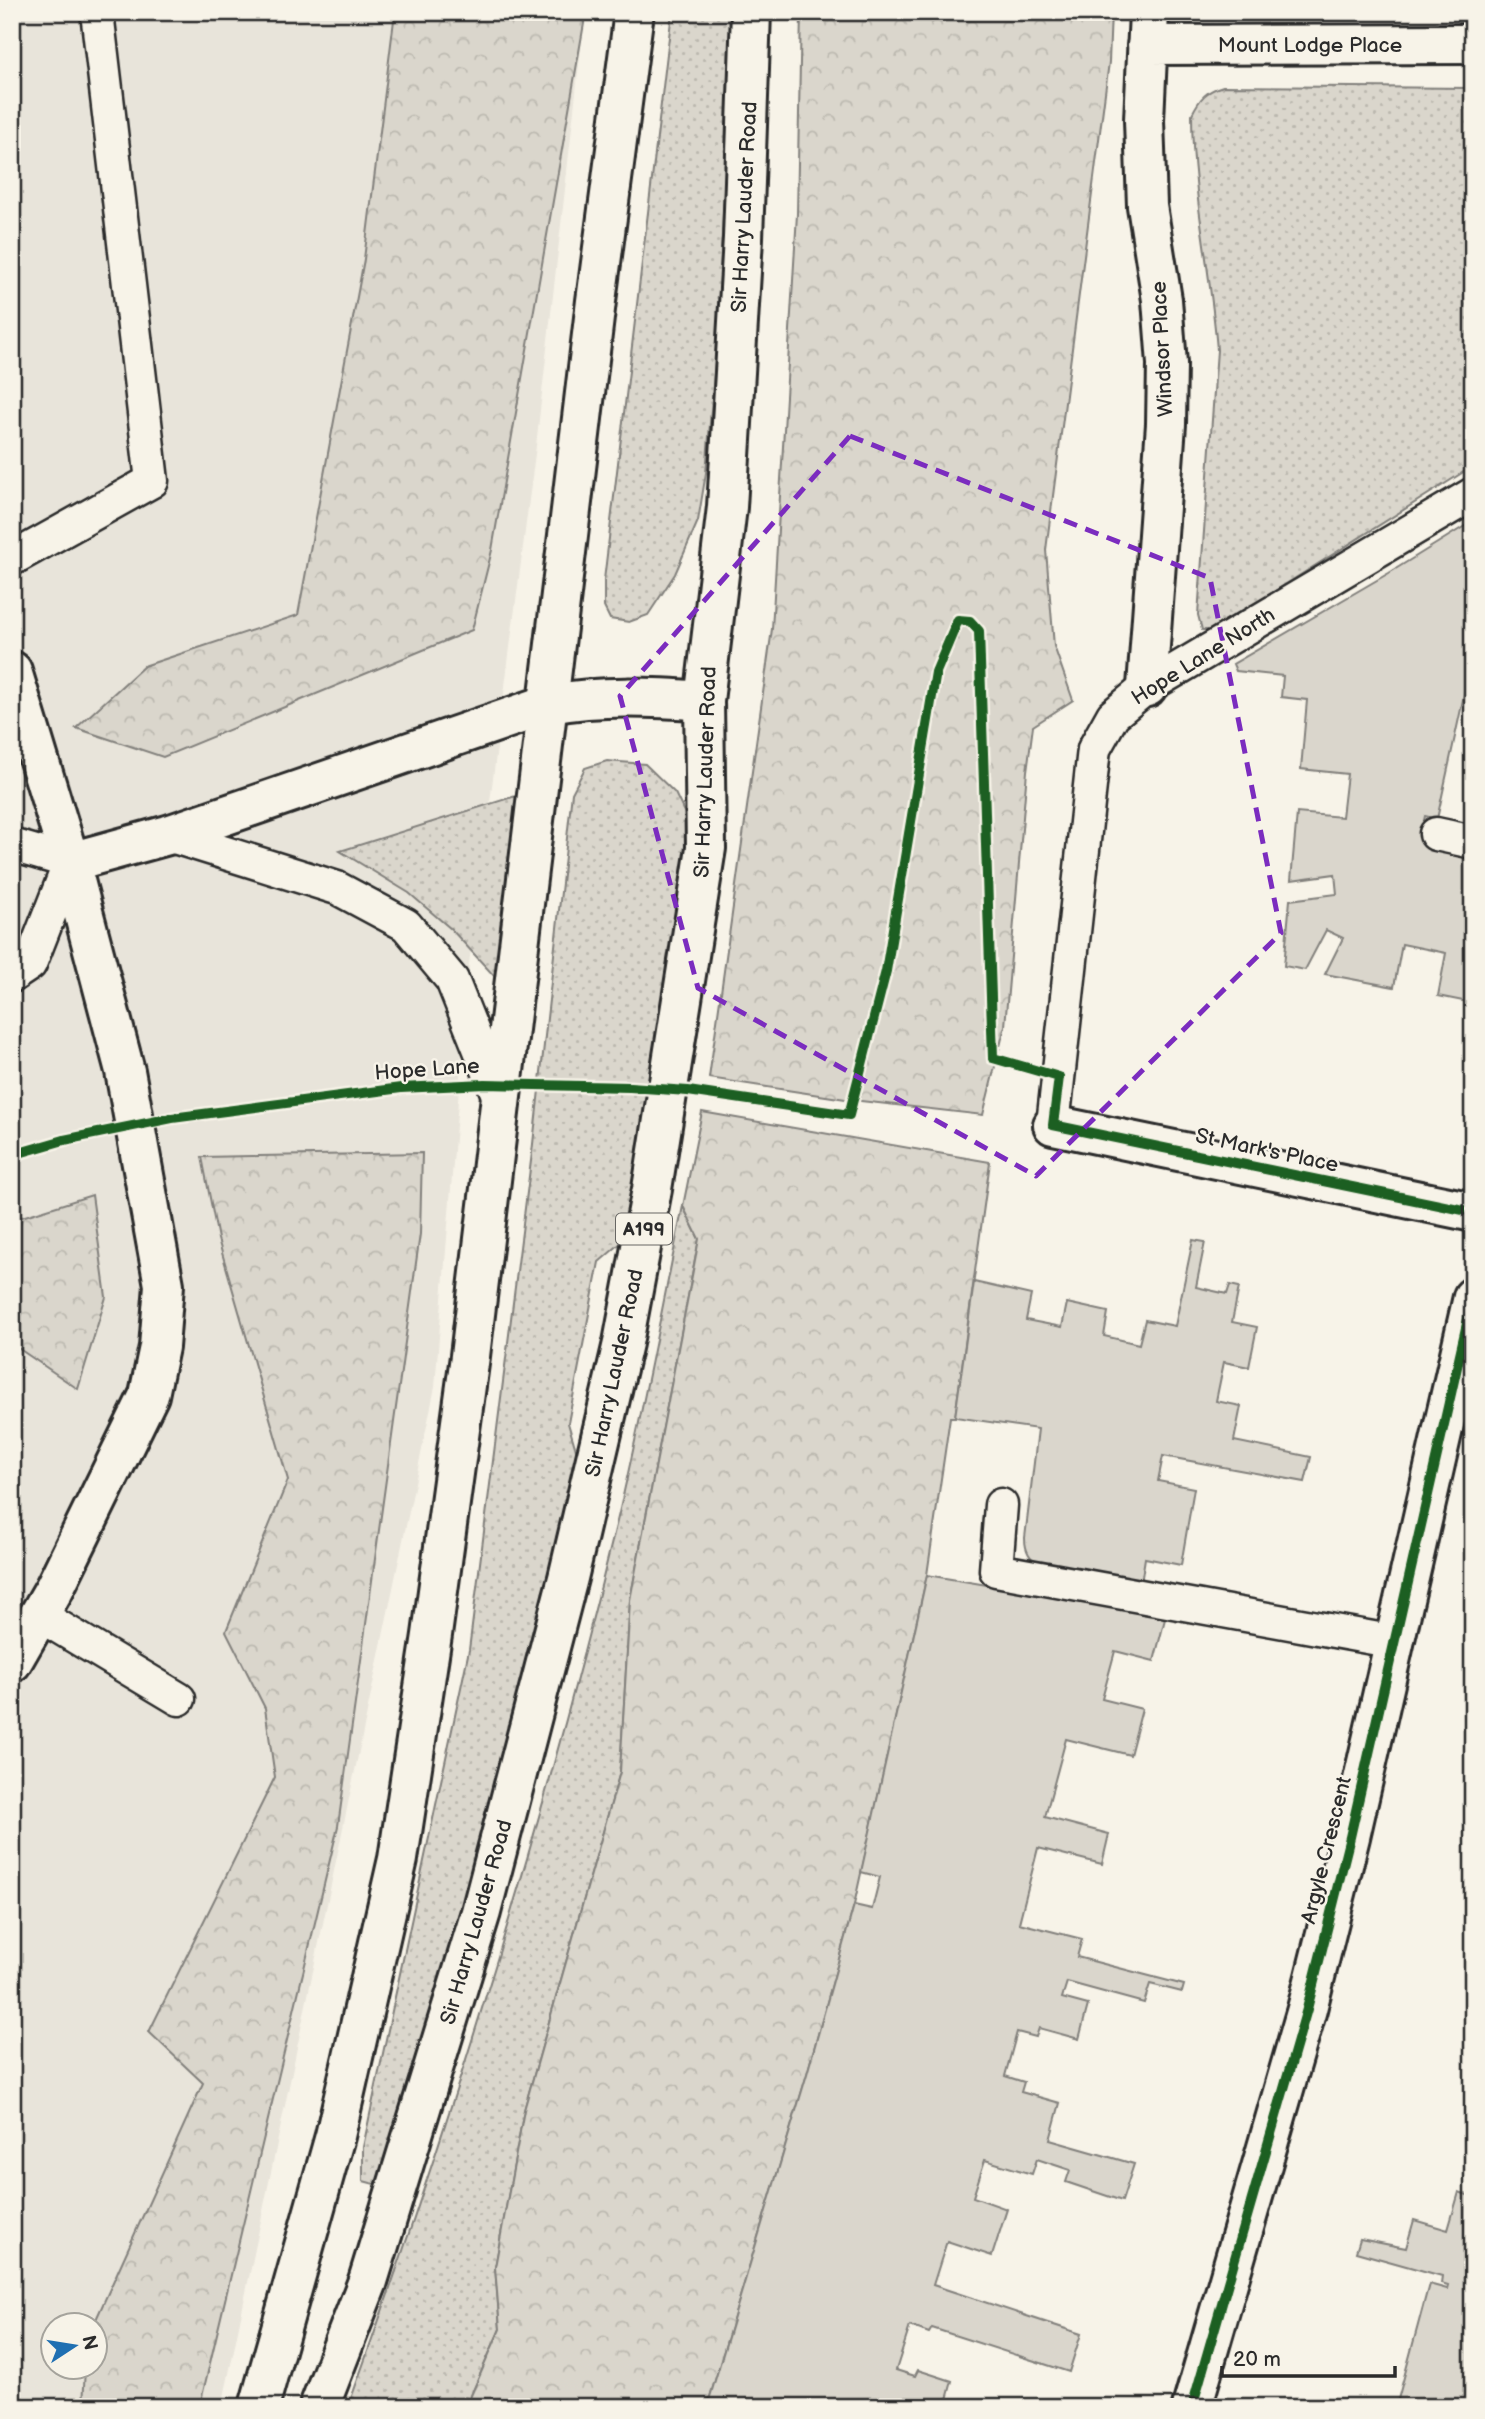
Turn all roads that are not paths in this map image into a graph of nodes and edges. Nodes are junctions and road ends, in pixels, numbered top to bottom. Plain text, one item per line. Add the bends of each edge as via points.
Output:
1 (97, 12) edge
2 (634, 12) edge
3 (751, 12) edge
4 (1148, 29) edge
5 (1473, 44) edge
6 (1473, 494) edge
7 (12, 559) edge
8 (12, 671) edge
9 (1147, 687) junction
10 (704, 701) junction
11 (549, 704) junction
12 (1436, 834) dead end
13 (168, 835) junction
14 (1473, 842) edge
15 (12, 845) edge
16 (70, 862) junction
17 (12, 976) edge
18 (500, 1100) junction
19 (1053, 1125) joint
20 (1473, 1212) edge
21 (1473, 1297) edge
22 (1001, 1505) dead end
23 (39, 1615) junction
24 (1395, 1642) junction
25 (12, 1662) edge
26 (179, 1699) dead end
27 (260, 2407) edge
28 (319, 2407) edge
29 (1192, 2407) edge

1 - 7 lane via 152,481
2 - 11 main road
3 - 10 main road, Sir Harry Lauder Road / A199 via 726,507
4 - 5 main road, Mount Lodge Place
4 - 9 main road, Windsor Place via 1147,206 1167,364
6 - 9 lane, Hope Lane North
8 - 16 main road
9 - 19 lane, Hope Lane North via 1114,715 1094,749
10 - 11 main road via 617,696
10 - 28 main road, Sir Harry Lauder Road / A199 via 706,848 624,1343 481,1912 368,2281
11 - 13 main road
11 - 18 main road
12 - 14 lane
13 - 16 main road
13 - 18 lane via 337,888 406,925 452,980
15 - 16 lane
16 - 17 lane via 30,964
16 - 23 main road via 125,1071 164,1285 149,1395
18 - 27 main road via 470,1356 398,1859 335,2136
19 - 20 main road, St Mark's Place
21 - 24 main road, Argyle Crescent
22 - 24 lane via 996,1570
23 - 25 main road
23 - 26 lane
24 - 29 main road, Argyle Crescent via 1307,2009

